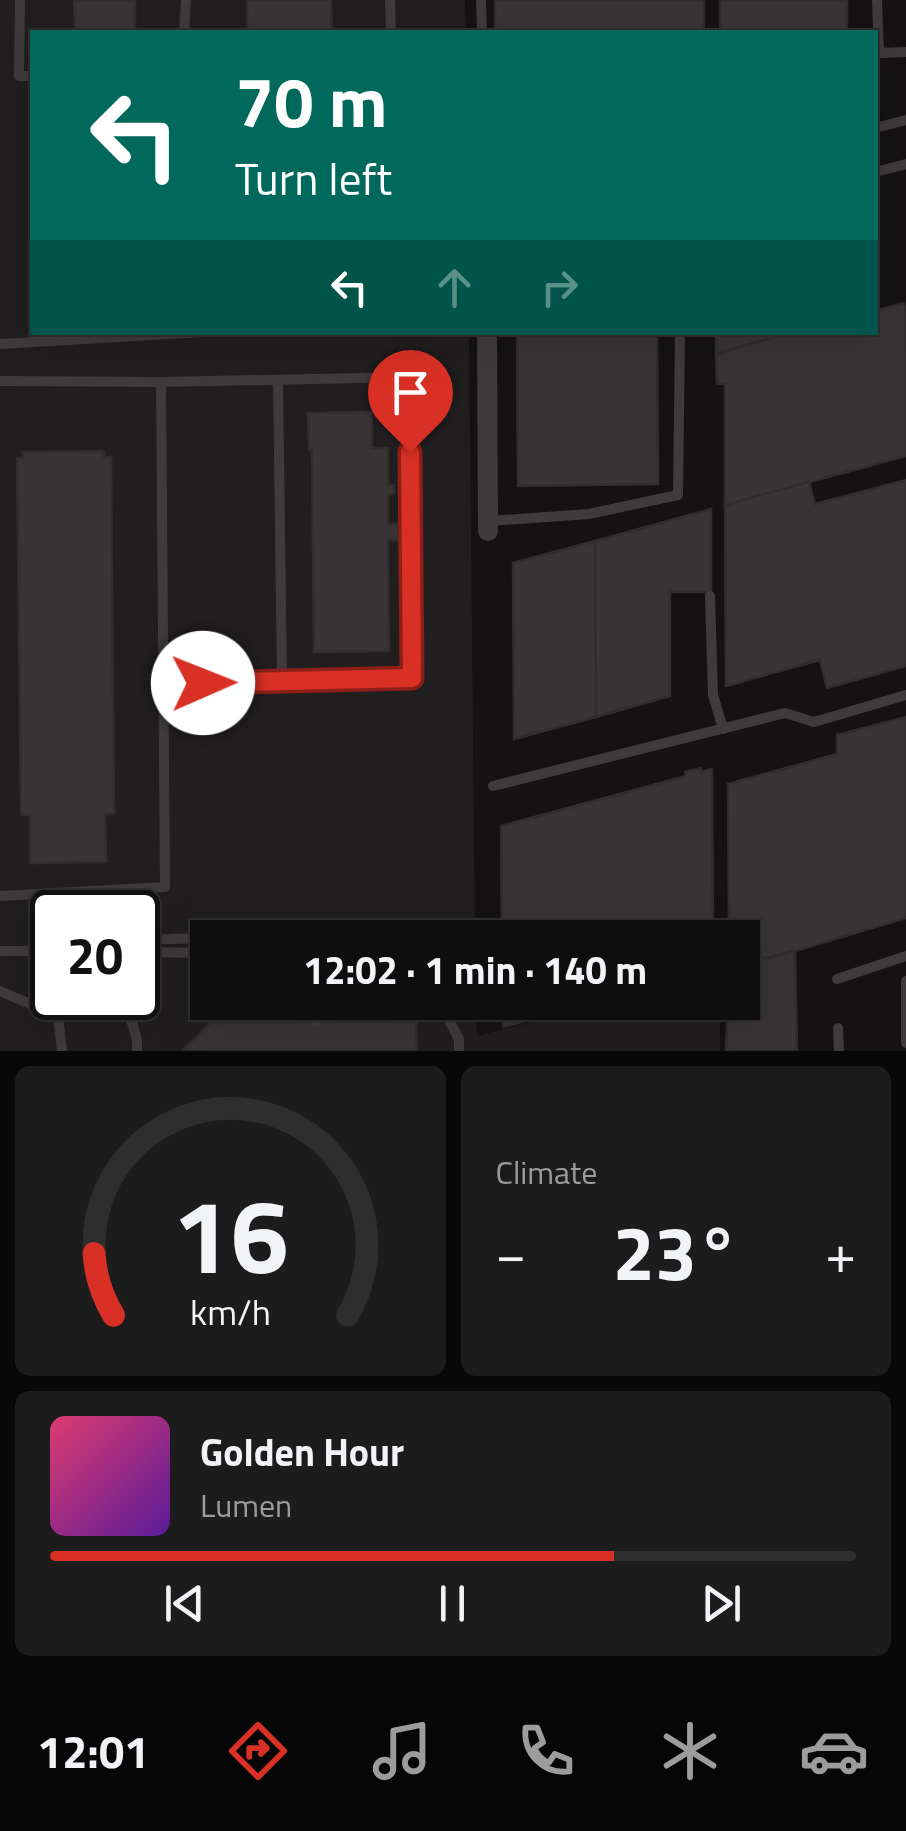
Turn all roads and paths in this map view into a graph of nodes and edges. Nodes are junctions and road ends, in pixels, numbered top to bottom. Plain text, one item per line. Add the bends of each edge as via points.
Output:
1 (20, 0) edge
2 (186, 0) edge
3 (390, 0) edge
4 (481, 0) edge
5 (877, 0) edge
6 (184, 30) edge
7 (390, 30) edge
8 (482, 30) edge
9 (906, 52) edge
10 (30, 76) edge
11 (906, 120) edge
12 (878, 127) edge
13 (906, 164) edge
14 (878, 171) edge
15 (145, 335) edge
16 (487, 335) edge
17 (680, 335) edge
18 (0, 344) edge
19 (278, 380) junction
20 (0, 381) edge
21 (161, 382) junction
22 (488, 526) joint
23 (710, 596) dead end
24 (282, 681) junction
25 (163, 684) junction
26 (906, 695) edge
27 (723, 729) junction
28 (493, 786) dead end
29 (0, 896) edge
30 (160, 939) edge
31 (190, 939) edge
32 (0, 951) edge
33 (30, 952) edge
34 (160, 952) edge
35 (190, 953) edge
36 (906, 956) edge
37 (837, 979) dead end
38 (906, 981) edge
39 (0, 991) edge
40 (30, 1004) edge
41 (58, 1020) edge
42 (131, 1020) edge
43 (448, 1020) edge
44 (838, 1028) dead end
45 (906, 1043) edge
46 (62, 1051) edge
47 (137, 1051) edge
48 (459, 1051) edge
49 (839, 1051) edge

1 - 10 lane via 19,76
2 - 6 lane
3 - 7 lane
4 - 8 lane
5 - 9 lane via 879,53
11 - 12 lane
13 - 14 lane
15 - 18 lane
16 - 22 street
17 - 22 lane via 678,495
19 - 21 lane
19 - 24 lane
19 - 24 lane via 410,377 412,678
20 - 21 lane
21 - 25 lane
23 - 27 lane via 712,695
24 - 25 lane
25 - 29 lane via 165,887
26 - 27 lane via 814,722 785,713
27 - 28 lane
30 - 31 lane
32 - 33 lane
34 - 35 lane
36 - 37 lane
38 - 45 lane
39 - 40 lane
41 - 46 lane
42 - 47 lane
43 - 48 lane
44 - 49 lane

